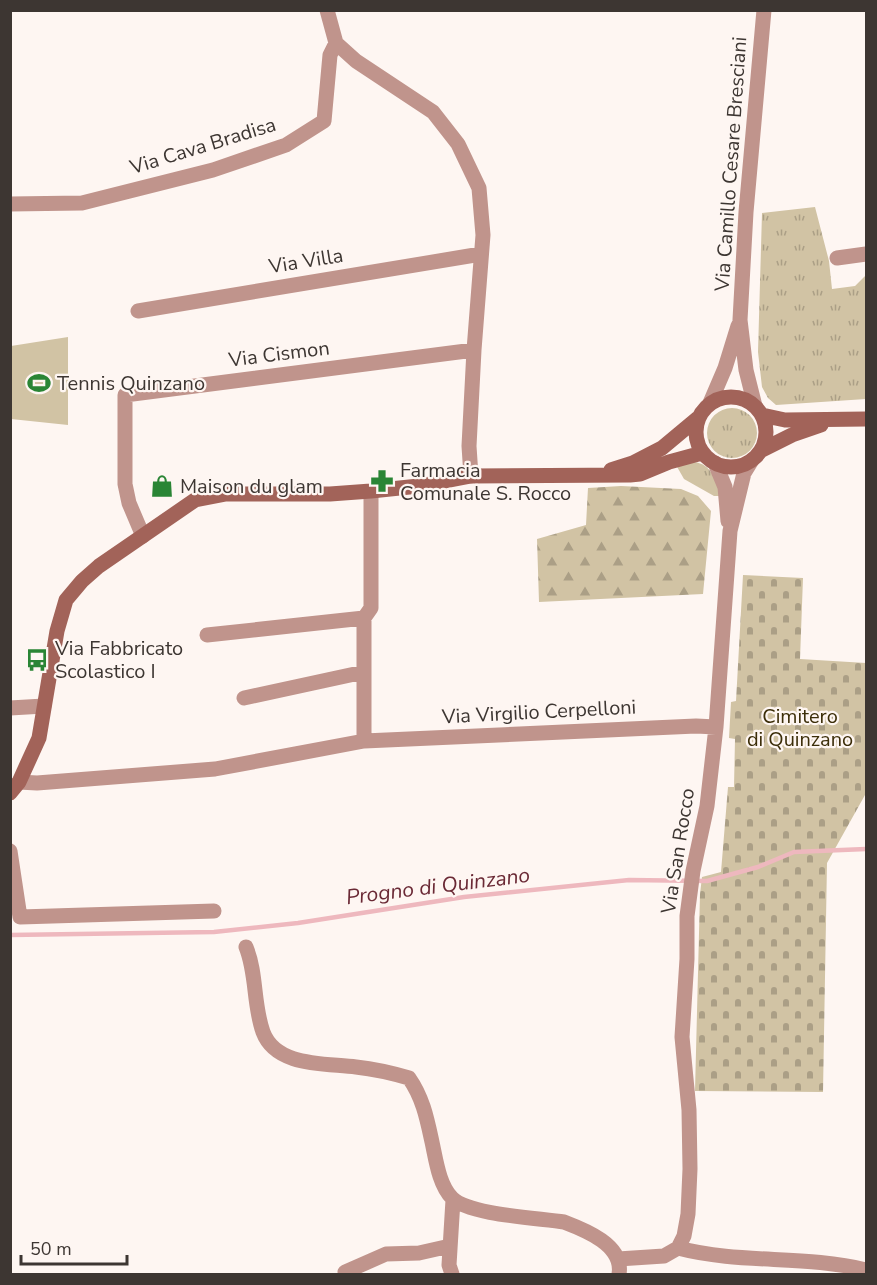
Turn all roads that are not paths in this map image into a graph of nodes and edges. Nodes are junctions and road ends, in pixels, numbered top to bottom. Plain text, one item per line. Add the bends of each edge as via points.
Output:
1 (327, 10) edge
2 (764, 10) edge
3 (336, 43) junction
4 (10, 204) edge
5 (481, 254) junction
6 (867, 254) edge
7 (837, 258) dead end
8 (138, 311) dead end
9 (740, 320) junction
10 (474, 350) junction
11 (710, 403) junction
12 (759, 410) junction
13 (698, 418) junction
14 (867, 419) edge
15 (832, 421) junction
16 (702, 453) junction
17 (757, 455) junction
18 (715, 463) junction
19 (597, 475) junction
20 (471, 476) junction
21 (371, 491) junction
22 (730, 531) junction
23 (143, 536) junction
24 (364, 618) junction
25 (207, 635) dead end
26 (364, 672) junction
27 (244, 698) dead end
28 (44, 706) junction
29 (10, 708) edge
30 (716, 727) junction
31 (364, 741) junction
32 (15, 787) edge
33 (10, 850) edge
34 (214, 911) dead end
35 (246, 947) dead end
36 (453, 1200) junction
37 (450, 1246) junction
38 (678, 1248) junction
39 (618, 1259) junction
40 (867, 1270) edge
41 (345, 1272) dead end
42 (452, 1275) edge
43 (620, 1275) edge

1 - 3 street
2 - 9 street, Via Camillo Cesare Bresciani
3 - 4 street, Via Cava Bradisa via 330,55 324,121 286,145 213,170 82,203
3 - 5 street via 356,61 433,112 458,144 479,188
5 - 8 street, Via Villa
5 - 10 street
6 - 7 street
9 - 11 street, Via Camillo Cesare Bresciani
9 - 12 street, Via Camillo Cesare Bresciani via 746,370
10 - 20 street
10 - 23 street, Via Cismon via 125,395 125,484
11 - 12 street via 732,396
11 - 13 street
12 - 15 street via 785,420
12 - 17 street via 766,438
13 - 16 street via 695,434
13 - 19 street via 663,448
14 - 15 street
15 - 17 street via 792,435
16 - 18 street
16 - 19 street via 640,474
17 - 18 street via 738,467
17 - 22 street, Via San Rocco via 744,473
18 - 22 street, Via San Rocco via 725,487
19 - 20 street
20 - 21 street
21 - 23 street via 226,494 195,500
21 - 24 street via 371,608
22 - 30 street, Via San Rocco
23 - 28 street via 99,566 66,600
24 - 25 street
24 - 26 street
26 - 27 street
26 - 31 street
28 - 29 street
28 - 32 street via 36,745
30 - 31 street, Via Virgilio Cerpelloni
30 - 38 street, Via San Rocco via 707,806 689,896 682,1037 690,1169 688,1214
31 - 32 street, Via Virgilio Cerpelloni via 215,770
33 - 34 street via 20,917
35 - 36 street via 258,1016 272,1048 310,1062 409,1078 422,1100 441,1175
36 - 37 street
36 - 39 street via 478,1210 564,1222 606,1243
37 - 41 street via 419,1253 386,1254
37 - 42 street
38 - 39 street via 664,1256
38 - 40 street via 700,1254 837,1263
39 - 43 street

